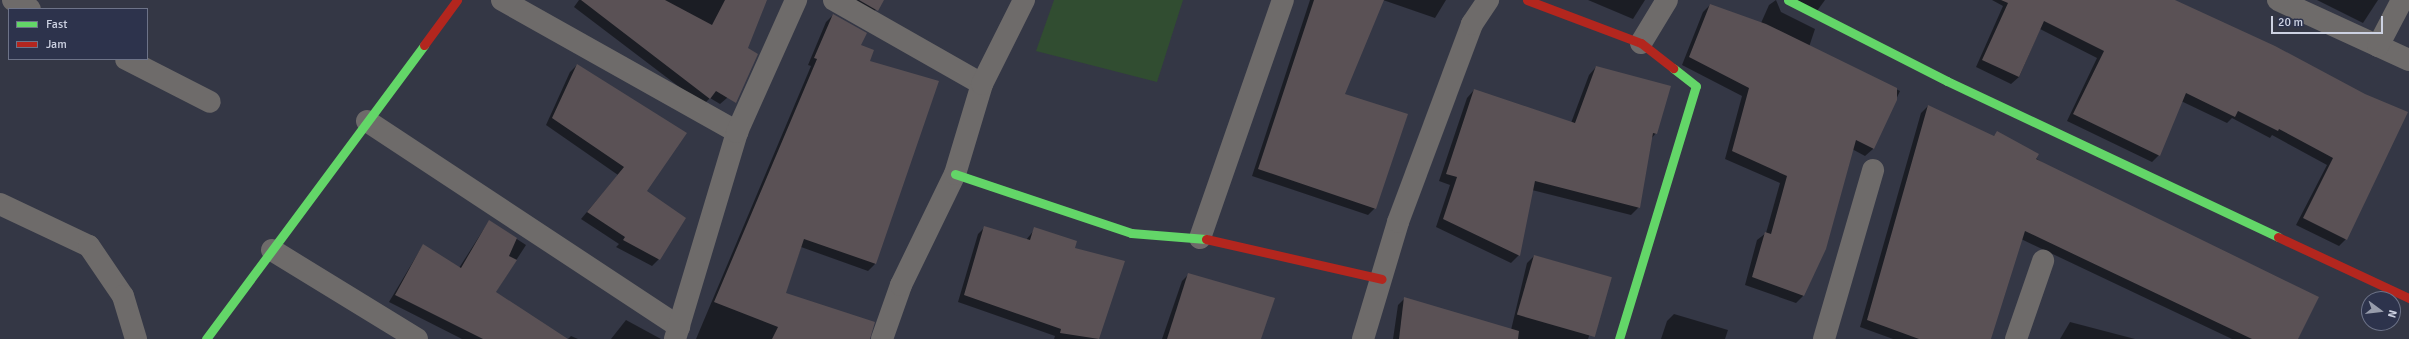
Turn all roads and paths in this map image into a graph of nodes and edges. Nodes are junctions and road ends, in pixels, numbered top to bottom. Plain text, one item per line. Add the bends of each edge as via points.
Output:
1 (13, 0) edge
2 (457, 0) edge
3 (502, 0) edge
4 (796, 0) edge
5 (834, 0) edge
6 (1024, 0) edge
7 (1284, 0) edge
8 (1488, 0) edge
9 (1527, 0) edge
10 (1667, 0) edge
11 (1788, 0) edge
12 (2278, 0) edge
13 (2402, 0) edge
14 (28, 8) edge
15 (1641, 43) junction
16 (2378, 46) junction
17 (128, 60) edge
18 (2409, 60) edge
19 (982, 84) junction
20 (210, 102) dead end
21 (367, 121) junction
22 (737, 132) junction
23 (1873, 170) dead end
24 (955, 174) junction
25 (0, 204) edge
26 (1200, 238) junction
27 (272, 250) junction
28 (2042, 261) dead end
29 (1382, 279) junction
30 (2409, 298) edge
31 (677, 333) edge
32 (136, 339) edge
33 (206, 339) edge
34 (417, 339) edge
35 (882, 339) edge
36 (1363, 339) edge
37 (1620, 339) edge
38 (1824, 339) edge
39 (2016, 339) edge

1 - 14 street
2 - 21 street
3 - 22 street
4 - 22 street
5 - 19 street
6 - 19 street
7 - 26 street
8 - 29 street via 1472,24 1398,222
9 - 15 street
10 - 15 street
11 - 30 street via 1947,81
12 - 16 street
13 - 16 street
15 - 37 street via 1696,86
16 - 18 street
17 - 20 street
19 - 24 street
21 - 27 street
21 - 31 street
22 - 31 street
23 - 38 street
24 - 26 street via 1131,233
24 - 35 street via 902,285
25 - 32 street via 88,246 123,296
26 - 29 street
27 - 33 street
27 - 34 street
28 - 39 street
29 - 36 street

